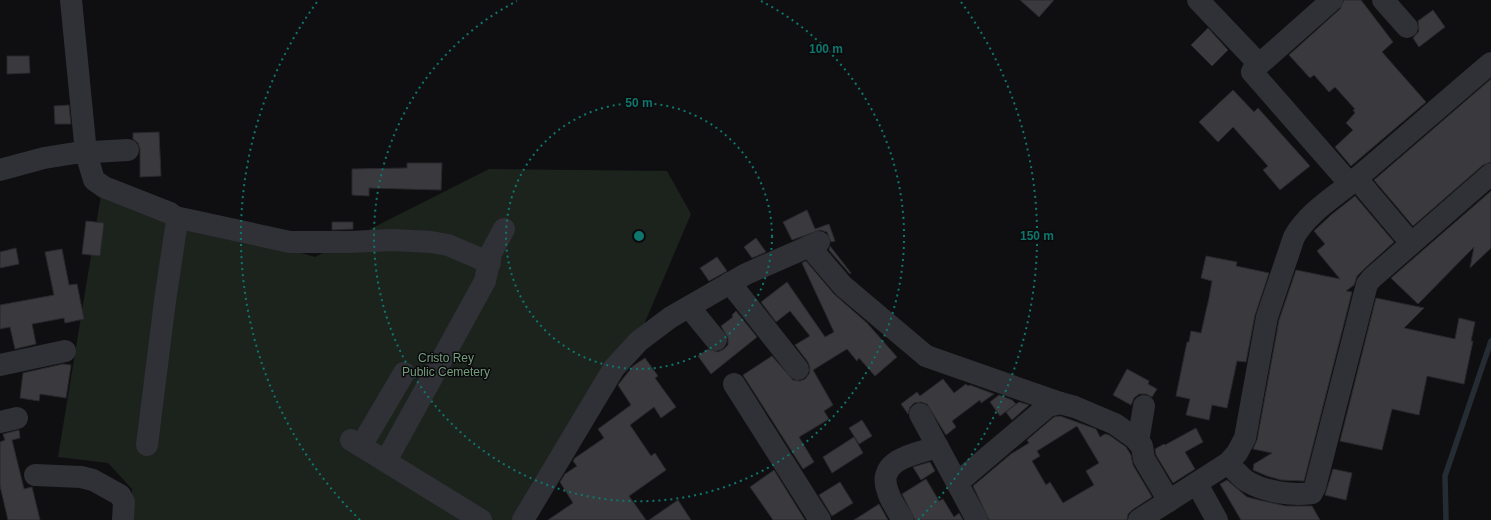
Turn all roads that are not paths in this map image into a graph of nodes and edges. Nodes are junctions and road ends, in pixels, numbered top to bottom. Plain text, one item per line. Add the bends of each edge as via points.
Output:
1 (71, 0) edge
2 (1198, 0) edge
3 (1332, 0) edge
4 (1384, 0) edge
5 (1407, 27) dead end
6 (1491, 63) edge
7 (1259, 64) junction
8 (128, 150) dead end
9 (86, 153) junction
10 (0, 170) edge
11 (1491, 174) edge
12 (1353, 181) junction
13 (175, 217) junction
14 (504, 229) dead end
15 (1411, 243) junction
16 (490, 263) junction
17 (730, 283) junction
18 (689, 307) junction
19 (716, 340) dead end
20 (65, 351) dead end
21 (0, 365) edge
22 (798, 369) dead end
23 (404, 373) dead end
24 (734, 384) dead end
25 (1060, 403) junction
26 (1144, 406) dead end
27 (920, 414) dead end
28 (1138, 442) junction
29 (147, 445) dead end
30 (938, 447) junction
31 (386, 461) junction
32 (1228, 463) junction
33 (35, 475) dead end
34 (957, 483) junction
35 (1197, 484) junction
36 (1169, 501) junction
37 (123, 520) edge
38 (481, 520) edge
39 (523, 520) edge
40 (820, 520) edge
41 (903, 520) edge
42 (976, 520) edge
43 (1139, 520) edge
44 (1217, 520) edge

1 - 9 street
2 - 7 street
3 - 7 street
4 - 5 street
6 - 12 street
7 - 12 street via 1253,70 1253,75
8 - 9 street
9 - 10 street via 44,158
9 - 13 street via 94,180 104,187
11 - 15 street
12 - 15 street
12 - 32 street via 1313,212 1294,237 1267,317 1245,438
13 - 16 street via 290,242 431,242 448,245
13 - 29 street via 177,221
14 - 16 street via 491,253
15 - 32 street via 1372,278 1364,290 1312,492 1285,493 1265,489 1247,482
16 - 31 street via 485,281
17 - 18 street
17 - 22 street
17 - 25 street via 814,244 843,286 926,356
18 - 19 street
18 - 39 street via 671,317 639,342 614,368
20 - 21 street
23 - 31 street via 356,443
24 - 40 street
25 - 28 street via 1115,424
25 - 34 street via 1048,406
26 - 28 street
27 - 30 street
28 - 36 street via 1142,446 1144,459
30 - 34 street
30 - 41 street via 901,458 887,470 887,492
31 - 38 street
32 - 35 street
33 - 37 street via 81,477 120,494 124,502
34 - 42 street
35 - 36 street
35 - 44 street
36 - 43 street

